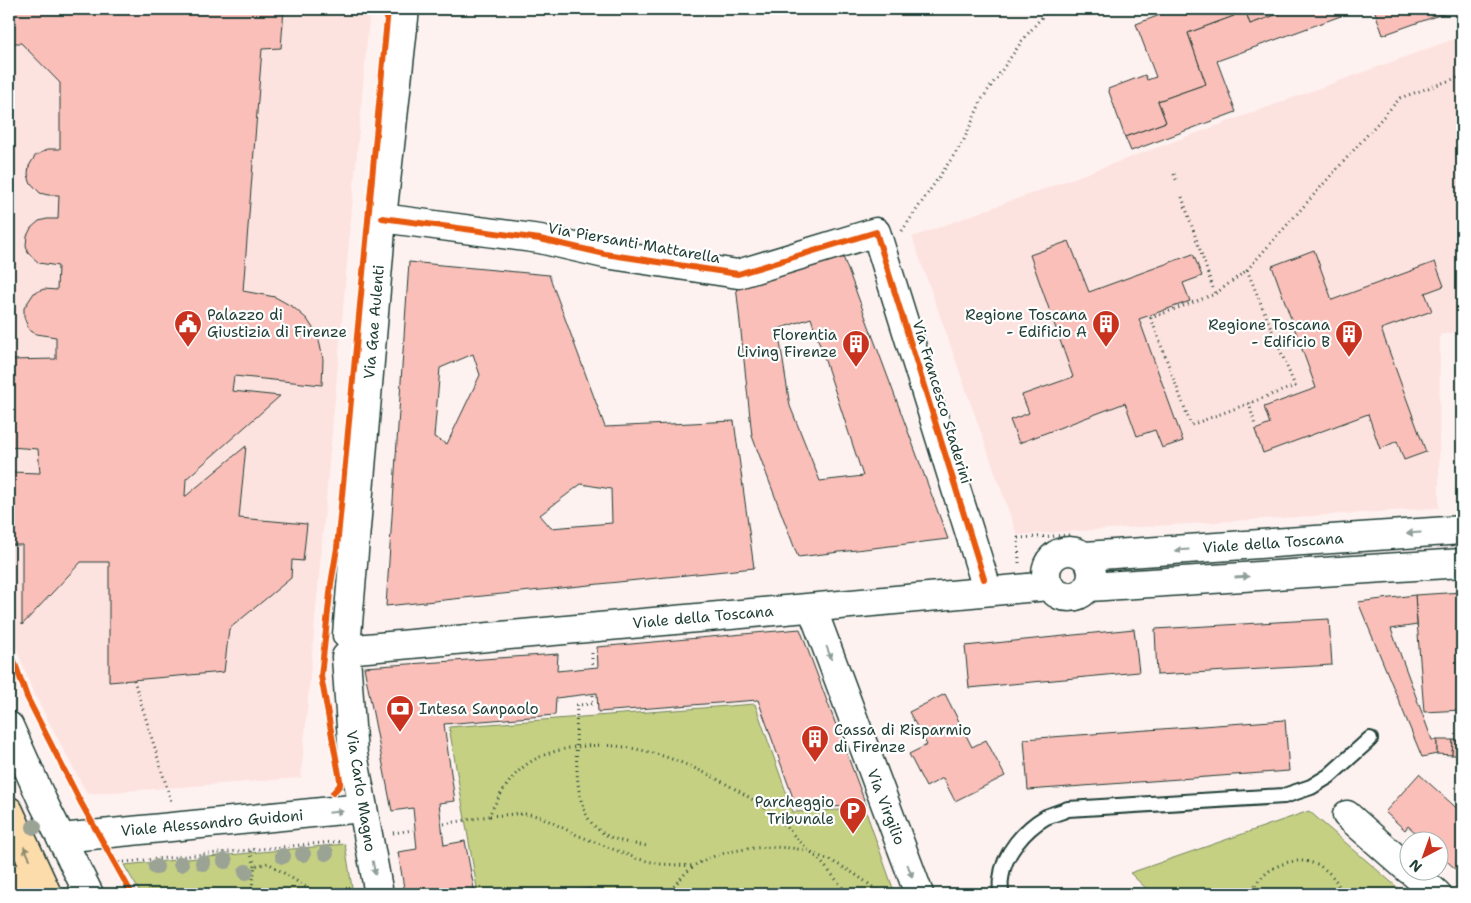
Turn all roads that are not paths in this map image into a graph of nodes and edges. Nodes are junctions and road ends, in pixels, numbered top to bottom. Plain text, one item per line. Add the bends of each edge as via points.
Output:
1 (405, 9) edge
2 (382, 218) junction
3 (878, 237) joint
4 (1462, 530) edge
5 (1085, 556) junction
6 (1462, 563) edge
7 (984, 579) junction
8 (1048, 580) junction
9 (1089, 587) junction
10 (812, 608) junction
11 (351, 645) junction
12 (9, 726) edge
13 (1370, 739) dead end
14 (362, 808) junction
15 (9, 811) edge
16 (1347, 815) dead end
17 (61, 838) junction
18 (1398, 860) edge
19 (9, 876) edge
20 (1421, 880) edge
21 (18, 894) edge
22 (48, 894) edge
23 (89, 894) edge
24 (379, 894) edge
25 (919, 894) edge
26 (1001, 894) edge
27 (1437, 894) edge

1 - 2 street, Via Gae Aulenti
2 - 3 street, Via Piersanti Mattarella via 540,240 605,254 738,274
2 - 11 street, Via Gae Aulenti
3 - 7 street, Via Francesco Staderini
4 -> 5 street, Viale della Toscana
5 - 8 street, Viale della Toscana via 1071,550 1057,554 1048,566
5 - 9 street via 1093,574
9 -> 6 street
7 - 8 street, Viale della Toscana
7 - 11 street, Viale della Toscana
8 - 9 street via 1054,592 1069,598 1084,593
8 - 10 street, Viale della Toscana
10 - 11 street, Viale della Toscana
10 -> 25 street, Via Virgilio
11 - 14 street, Via Carlo Magno via 353,754
12 - 17 street
13 - 26 lane via 1329,776 1311,787 1284,796 1068,809 1046,817 1030,828 1008,857 1001,877
17 -> 14 street, Viale Alessandro Guidoni
14 -> 24 street, Via Carlo Magno
22 -> 15 main road
16 - 18 street
17 - 23 street
19 - 21 main road
20 - 27 street

